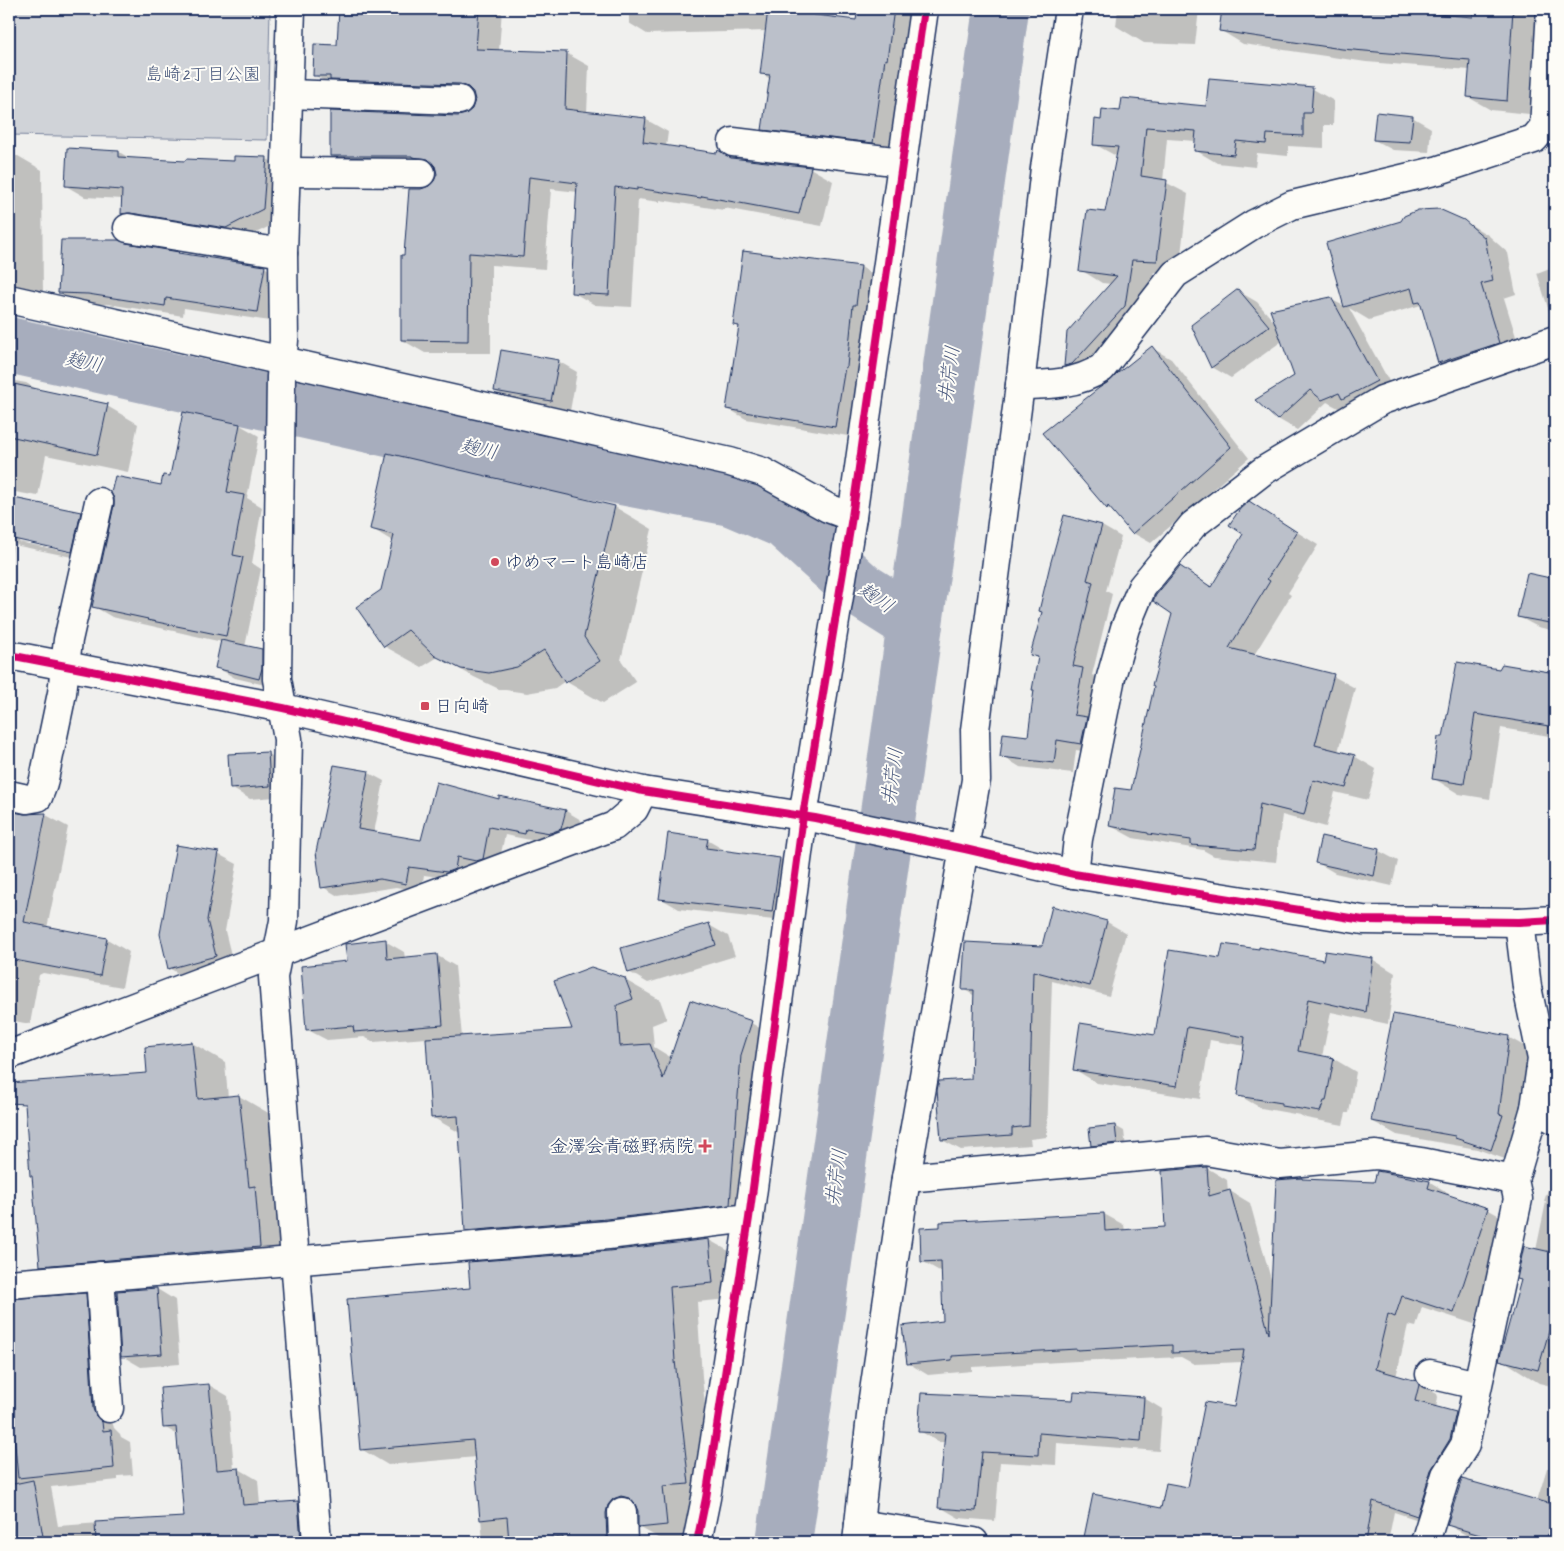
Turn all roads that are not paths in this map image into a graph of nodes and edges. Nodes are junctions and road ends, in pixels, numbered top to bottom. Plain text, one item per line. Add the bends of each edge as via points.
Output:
1 (291, 9) edge
2 (924, 9) edge
3 (1068, 9) edge
4 (1550, 9) edge
5 (288, 94) junction
6 (459, 100) dead end
7 (733, 142) dead end
8 (902, 162) junction
9 (286, 172) junction
10 (421, 173) dead end
11 (128, 228) dead end
12 (283, 253) junction
13 (9, 299) edge
14 (1555, 340) edge
15 (281, 368) junction
16 (1020, 385) junction
17 (99, 502) dead end
18 (852, 517) junction
19 (9, 655) edge
20 (65, 667) junction
21 (283, 708) junction
22 (643, 791) junction
23 (9, 796) edge
24 (809, 817) junction
25 (955, 847) junction
26 (1074, 874) junction
27 (1555, 920) edge
28 (1520, 922) junction
29 (277, 952) junction
30 (9, 1055) edge
31 (1545, 1114) edge
32 (906, 1178) junction
33 (1514, 1180) junction
34 (749, 1218) junction
35 (295, 1261) junction
36 (100, 1276) junction
37 (9, 1284) edge
38 (1430, 1374) dead end
39 (1477, 1385) junction
40 (109, 1408) dead end
41 (622, 1512) dead end
42 (858, 1533) edge
43 (317, 1542) edge
44 (623, 1542) edge
45 (697, 1542) edge
46 (974, 1542) edge
47 (1425, 1542) edge

1 - 5 street
2 - 8 street
3 - 16 street
4 - 16 street via 1544,127 1534,139 1439,170 1292,205 1254,224 1175,274 1102,368 1091,376 1053,384
5 - 6 street
5 - 9 street
7 - 8 street
8 - 18 street
9 - 10 street
9 - 12 street
11 - 12 street
12 - 15 street via 284,340
13 - 15 street
14 - 26 street via 1382,400 1263,471 1193,524 1142,587 1124,628 1109,686
15 - 18 street via 730,462 763,472 828,508
15 - 21 street via 278,679
16 - 25 street via 976,730 976,780
17 - 20 street via 68,640
18 - 24 street
19 - 20 street
20 - 21 street
20 - 23 street via 38,797
21 - 22 street
21 - 29 street via 288,739 285,902
22 - 24 street
22 - 29 street via 634,809 614,826
24 - 25 street
24 - 34 street
25 - 26 street
25 - 32 street
26 - 28 street via 1363,920
27 - 28 street
28 - 31 street via 1527,987 1542,1058
29 - 30 street
29 - 35 street via 273,977
31 - 33 street
32 - 33 street via 1206,1151 1280,1164 1376,1155
32 - 42 street via 873,1398
33 - 39 street via 1518,1199
34 - 35 street via 608,1234
34 - 45 street
35 - 36 street
35 - 43 street
36 - 37 street
36 - 40 street
38 - 39 street
39 - 47 street via 1464,1444 1446,1475
41 - 44 street
42 - 46 street

